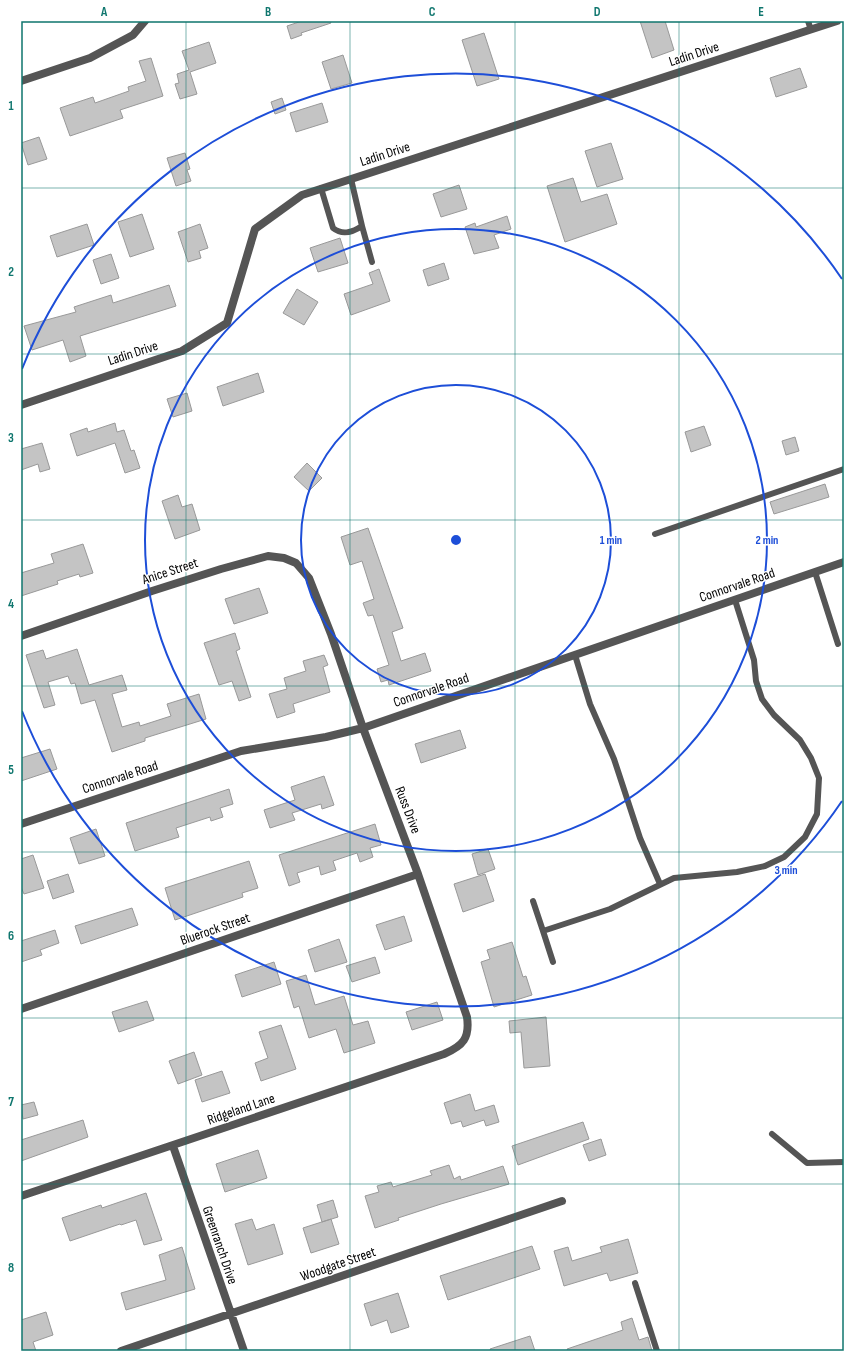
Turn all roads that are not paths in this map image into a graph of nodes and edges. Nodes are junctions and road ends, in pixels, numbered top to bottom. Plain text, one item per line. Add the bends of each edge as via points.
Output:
1 (145, 21) edge
2 (808, 21) edge
3 (837, 21) edge
4 (811, 30) junction
5 (21, 82) edge
6 (351, 179) junction
7 (321, 188) junction
8 (362, 226) junction
9 (372, 262) dead end
10 (21, 405) edge
11 (844, 469) edge
12 (655, 534) dead end
13 (844, 562) edge
14 (815, 572) junction
15 (314, 593) joint
16 (734, 600) junction
17 (21, 636) edge
18 (838, 644) dead end
19 (575, 655) junction
20 (362, 728) junction
21 (21, 824) edge
22 (418, 874) junction
23 (660, 884) junction
24 (533, 901) dead end
25 (543, 931) junction
26 (553, 962) dead end
27 (21, 1009) edge
28 (465, 1038) joint
29 (772, 1134) dead end
30 (173, 1146) junction
31 (844, 1162) edge
32 (21, 1196) edge
33 (562, 1201) dead end
34 (635, 1283) dead end
35 (231, 1315) junction
36 (121, 1351) edge
37 (244, 1351) edge
38 (657, 1351) edge

1 - 5 street via 133,35 90,58
2 - 4 lane
3 - 4 street, Ladin Drive
4 - 6 street, Ladin Drive
6 - 7 street, Ladin Drive
6 - 8 lane
7 - 8 lane via 333,228 337,231 350,232
7 - 10 street, Ladin Drive via 302,195 255,229 227,323 182,351
8 - 9 lane
11 - 12 lane
13 - 14 street, Connorvale Road
14 - 16 street, Connorvale Road
14 - 18 lane
15 - 17 street, Anice Street via 309,578 296,563 268,556 152,591
15 - 20 street, Russ Drive via 331,634
16 - 19 street, Connorvale Road
16 - 23 lane via 754,660 756,681 762,699 774,715 800,740 819,778 817,814 805,837 784,857 765,866 738,872 674,878
19 - 20 street, Connorvale Road
19 - 23 lane via 590,704 614,759 640,838
20 - 21 street, Connorvale Road via 326,737 241,751
20 - 22 street, Russ Drive
22 - 27 street, Bluerock Street
22 - 28 street, Russ Drive via 467,1017 468,1028
23 - 25 lane via 610,909
24 - 25 lane
25 - 26 lane
28 - 30 street, Ridgeland Lane via 456,1048 444,1054
29 - 31 lane via 807,1162
30 - 32 street, Ridgeland Lane
30 - 35 street, Greenranch Drive
33 - 35 street, Woodgate Street
34 - 38 lane
35 - 36 street, Woodgate Street
35 - 37 street, Greenranch Drive

